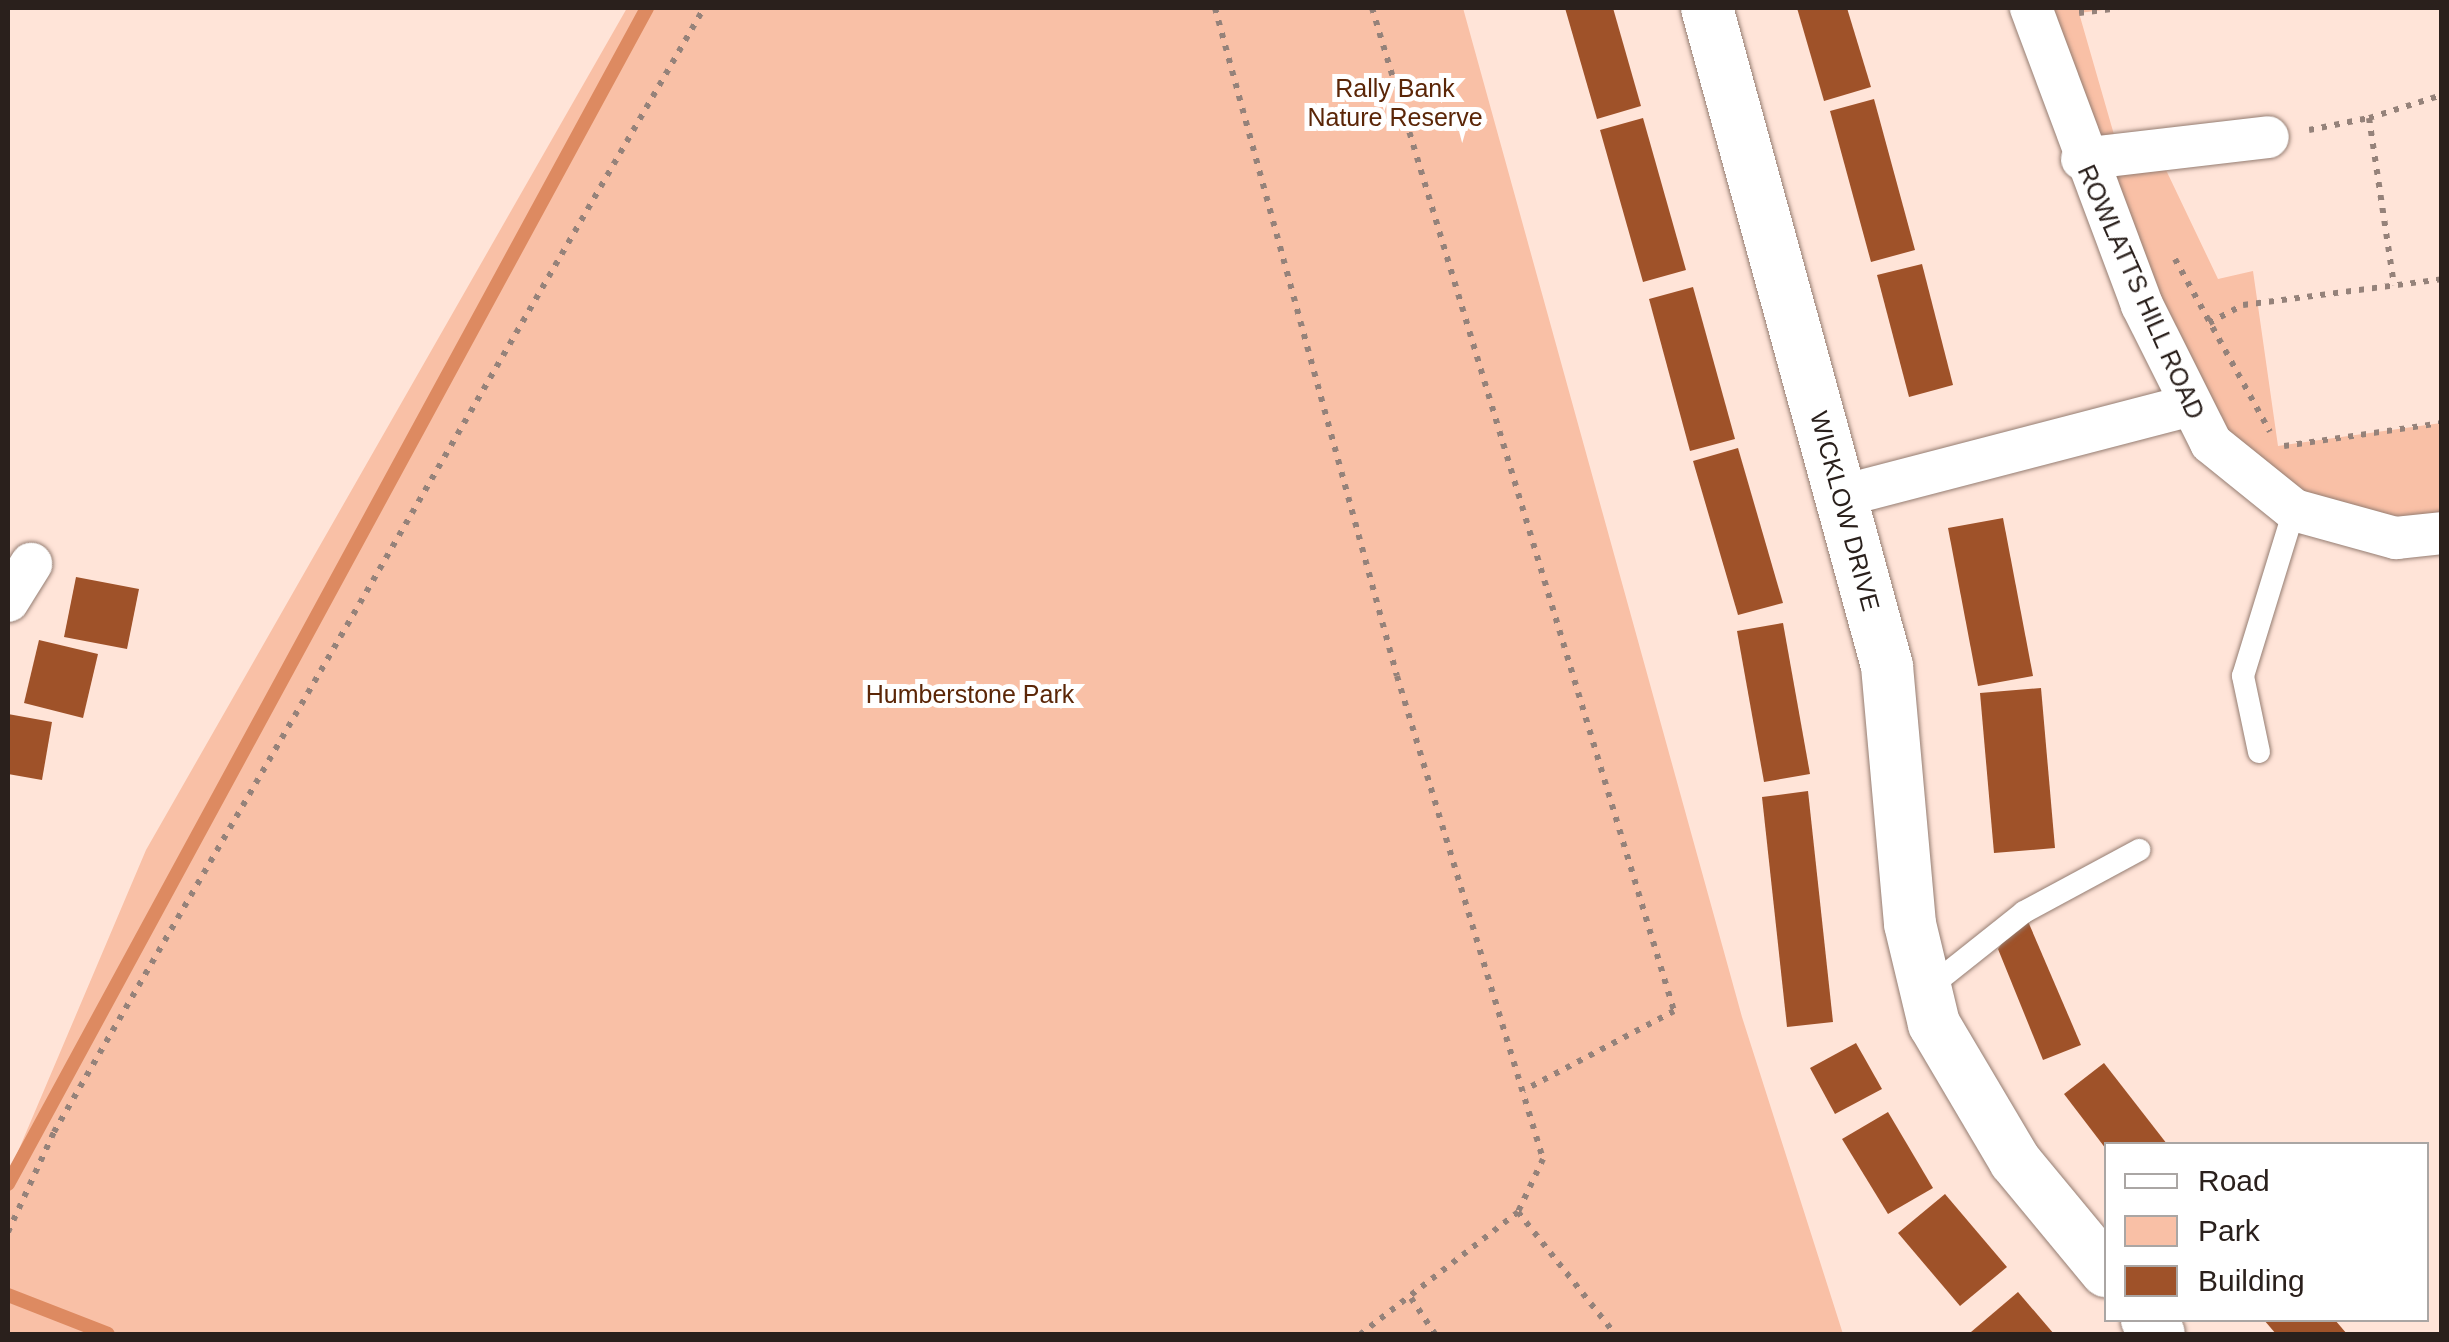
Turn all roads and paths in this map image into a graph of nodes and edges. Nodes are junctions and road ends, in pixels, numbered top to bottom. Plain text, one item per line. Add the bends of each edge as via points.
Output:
1 (704, 8) edge
2 (1215, 8) edge
3 (1372, 8) edge
4 (1707, 8) edge
5 (2031, 8) edge
6 (2118, 8) edge
7 (2078, 13) dead end
8 (2442, 95) edge
9 (2369, 118) junction
10 (2268, 137) joint
11 (2082, 158) junction
12 (2164, 238) dead end
13 (2442, 279) edge
14 (2394, 285) junction
15 (2208, 323) junction
16 (2188, 406) junction
17 (2442, 423) edge
18 (1842, 496) junction
19 (2294, 510) junction
20 (2442, 533) edge
21 (31, 564) dead end
22 (8, 601) edge
23 (2259, 752) dead end
24 (2138, 850) dead end
25 (1930, 1007) junction
26 (1524, 1090) junction
27 (1518, 1212) junction
28 (8, 1232) edge
29 (2104, 1269) edge
30 (1411, 1298) junction
31 (1361, 1334) edge
32 (1435, 1334) edge
33 (1615, 1334) edge

1 - 28 path via 54,1132
2 - 26 path via 1397,676
3 - 26 path via 1674,1011
4 - 18 street, WICKLOW DRIVE
5 - 11 street, ROWLATTS HILL ROAD
6 - 7 path
8 - 9 path
9 - 10 path
9 - 14 path
10 - 11 street
11 - 16 street, ROWLATTS HILL ROAD
12 - 15 path
13 - 14 path
14 - 15 path via 2243,305
15 - 17 path via 2278,446
16 - 18 street
16 - 19 street, ROWLATTS HILL ROAD via 2211,444
18 - 25 street, WICKLOW DRIVE via 1887,666 1910,924
19 - 20 street, ROWLATTS HILL ROAD via 2396,538
19 - 23 lane via 2243,676
21 - 22 street
24 - 25 lane via 2024,912
25 - 29 street, WICKLOW DRIVE via 2015,1162
26 - 27 path via 1543,1159
27 - 30 path
27 - 33 path
30 - 31 path
30 - 32 path

